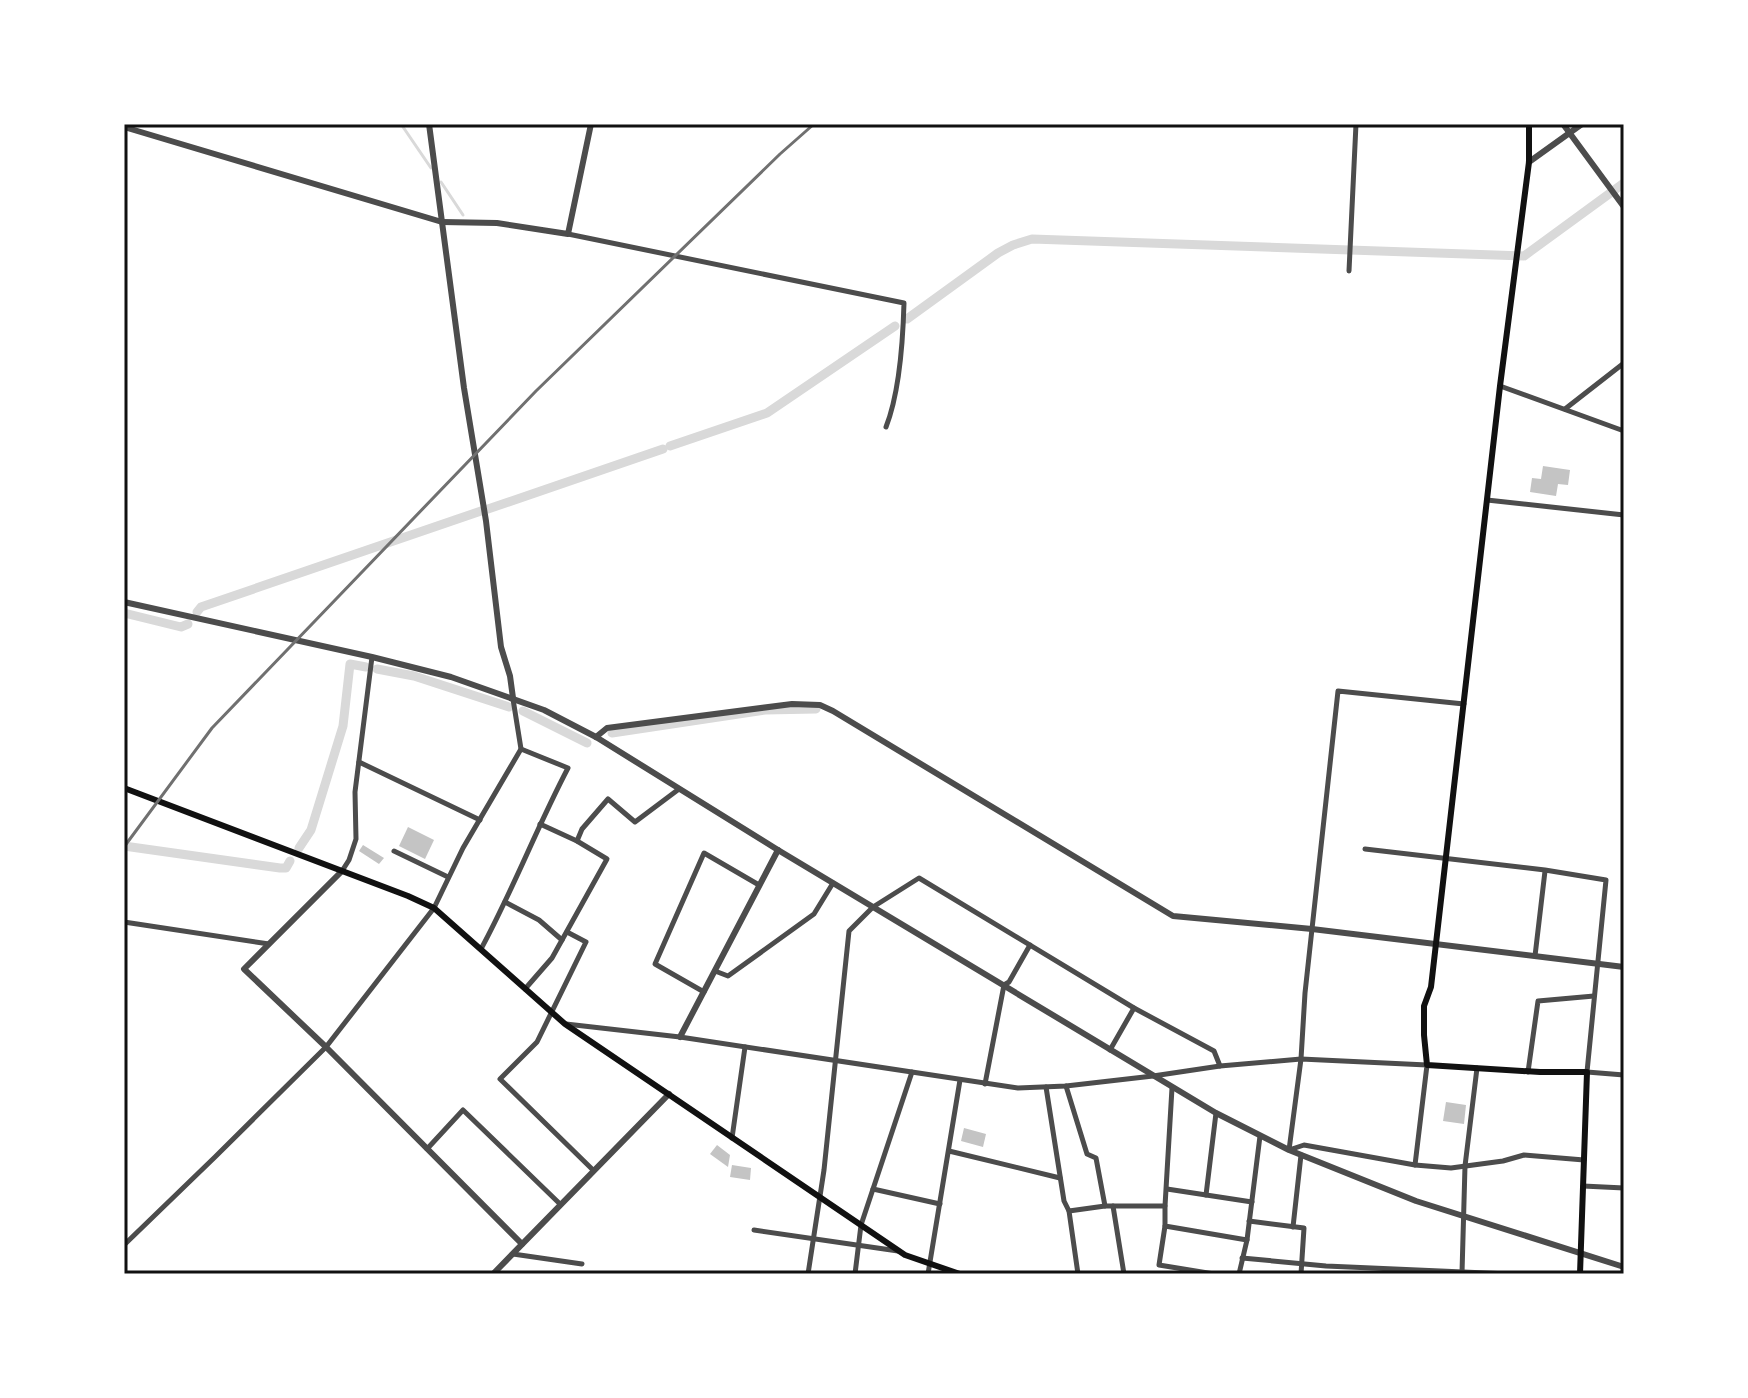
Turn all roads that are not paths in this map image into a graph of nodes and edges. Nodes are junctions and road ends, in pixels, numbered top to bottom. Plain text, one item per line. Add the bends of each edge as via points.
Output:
1 (429, 124) edge
2 (591, 124) edge
3 (1356, 124) edge
4 (1529, 124) edge
5 (1563, 124) edge
6 (1582, 124) edge
7 (124, 127) edge
8 (1569, 133) junction
9 (1529, 162) junction
10 (1623, 206) edge
11 (442, 222) junction
12 (568, 234) junction
13 (1349, 271) dead end
14 (1624, 363) edge
15 (1500, 386) junction
16 (1565, 409) junction
17 (886, 427) dead end
18 (1624, 431) edge
19 (1487, 500) junction
20 (1624, 515) edge
21 (124, 602) edge
22 (372, 657) junction
23 (513, 698) junction
24 (1464, 704) junction
25 (596, 737) junction
26 (521, 749) junction
27 (359, 762) junction
28 (124, 788) edge
29 (679, 789) junction
30 (480, 820) junction
31 (540, 824) junction
32 (577, 841) junction
33 (1365, 849) dead end
34 (778, 850) junction
35 (394, 851) dead end
36 (1446, 858) junction
37 (1545, 870) junction
38 (342, 871) junction
39 (448, 877) junction
40 (833, 883) junction
41 (759, 885) junction
42 (505, 902) junction
43 (873, 907) junction
44 (434, 908) junction
45 (124, 922) edge
46 (1312, 929) junction
47 (567, 932) junction
48 (562, 940) junction
49 (269, 944) junction
50 (1436, 944) junction
51 (1030, 945) junction
52 (481, 949) junction
53 (1535, 957) junction
54 (1597, 964) junction
55 (1624, 967) edge
56 (715, 971) junction
57 (1004, 985) junction
58 (525, 990) junction
59 (704, 992) junction
60 (1594, 996) junction
61 (1134, 1008) junction
62 (551, 1013) junction
63 (565, 1024) junction
64 (680, 1037) junction
65 (326, 1047) junction
66 (745, 1047) junction
67 (1110, 1050) junction
68 (1301, 1059) junction
69 (836, 1060) junction
70 (1427, 1065) junction
71 (1220, 1066) junction
72 (1477, 1068) junction
73 (912, 1072) junction
74 (1528, 1072) junction
75 (1587, 1072) junction
76 (1624, 1075) edge
77 (1153, 1076) junction
78 (960, 1080) junction
79 (985, 1084) junction
80 (1066, 1086) junction
81 (1046, 1087) junction
82 (1172, 1088) junction
83 (669, 1094) junction
84 (1216, 1113) junction
85 (1260, 1136) junction
86 (732, 1138) junction
87 (427, 1149) junction
88 (1289, 1150) junction
89 (949, 1151) junction
90 (1301, 1155) junction
91 (1584, 1160) junction
92 (1415, 1165) junction
93 (1465, 1166) junction
94 (593, 1170) junction
95 (1060, 1178) junction
96 (1583, 1186) junction
97 (1624, 1188) edge
98 (873, 1189) junction
99 (1167, 1189) junction
100 (1206, 1195) junction
101 (820, 1199) junction
102 (1252, 1202) junction
103 (560, 1204) junction
104 (940, 1204) junction
105 (1105, 1206) junction
106 (1113, 1206) junction
107 (1165, 1206) junction
108 (1069, 1211) junction
109 (1465, 1217) junction
110 (1249, 1221) junction
111 (861, 1225) junction
112 (1165, 1226) junction
113 (1293, 1227) junction
114 (754, 1230) dead end
115 (814, 1240) junction
116 (1247, 1240) junction
117 (522, 1244) junction
118 (124, 1245) edge
119 (859, 1247) junction
120 (899, 1251) junction
121 (513, 1254) junction
122 (1581, 1254) junction
123 (1242, 1258) junction
124 (582, 1264) dead end
125 (930, 1265) junction
126 (1302, 1265) junction
127 (1624, 1267) edge
128 (1462, 1273) edge
129 (493, 1274) edge
130 (808, 1274) edge
131 (855, 1274) edge
132 (928, 1274) edge
133 (960, 1274) edge
134 (1078, 1274) edge
135 (1124, 1274) edge
136 (1214, 1274) edge
137 (1239, 1274) edge
138 (1301, 1274) edge
139 (1509, 1274) edge
140 (1580, 1274) edge

1 - 11 street
2 - 12 street
3 - 13 street
4 - 9 main road
5 - 8 street
6 - 8 street
7 - 11 street
8 - 9 street
8 - 10 street
9 - 15 main road
11 - 12 street via 497,223
11 - 23 street via 501,647
12 - 17 street via 904,303
14 - 16 street
15 - 16 street
15 - 19 main road
16 - 18 street
19 - 20 street
19 - 24 main road
21 - 22 street
22 - 23 street
22 - 27 street
23 - 25 street
23 - 26 street
24 - 36 main road
24 - 46 street via 1338,691
25 - 29 street
25 - 46 street via 607,728 792,704 820,705 1173,916
26 - 30 street
26 - 31 street via 568,768
27 - 30 street
27 - 38 street via 356,839
28 - 38 main road
29 - 32 street via 635,822 608,799
29 - 34 street
30 - 39 street
31 - 32 street
31 - 42 street
32 - 47 street via 607,859
33 - 36 street
34 - 40 street
34 - 41 street
35 - 39 street
36 - 37 street
36 - 50 main road
37 - 53 street
37 - 54 street via 1606,880
38 - 44 main road
38 - 49 street
39 - 44 street
40 - 43 street
40 - 56 street via 814,914 728,976
41 - 56 street
41 - 59 street via 704,853 655,964
42 - 48 street
42 - 52 street
43 - 51 street via 919,878
43 - 57 street
43 - 69 street via 849,931
44 - 52 main road
44 - 65 street
45 - 49 street
46 - 50 street
46 - 68 street
47 - 48 street
47 - 62 street via 586,942
48 - 58 street
49 - 65 street via 244,969
50 - 53 street
50 - 70 main road via 1424,1006
51 - 57 street
51 - 61 street
52 - 58 main road
53 - 54 street
54 - 55 street
54 - 60 street
56 - 59 street
57 - 67 street
57 - 79 street
58 - 62 main road
59 - 64 street
60 - 74 street via 1538,1001
60 - 75 street
61 - 67 street
61 - 71 street via 1214,1051
62 - 63 main road
62 - 94 street via 537,1042 500,1079
63 - 64 street
63 - 83 main road
64 - 66 street
65 - 87 street
65 - 118 street
66 - 69 street
66 - 86 street
67 - 77 street
68 - 70 street
68 - 71 street
68 - 88 street
69 - 73 street
69 - 101 street
70 - 72 main road
70 - 92 street
71 - 77 street
72 - 74 main road
72 - 93 street
73 - 78 street
73 - 98 street
74 - 75 main road
75 - 76 street
75 - 91 main road
77 - 80 street
77 - 82 street
78 - 79 street
78 - 89 street
79 - 81 street
80 - 81 street
80 - 105 street via 1087,1154 1096,1158
81 - 95 street
82 - 84 street
82 - 99 street
83 - 86 main road
83 - 94 street
84 - 85 street
84 - 100 street
85 - 88 street
85 - 102 street
86 - 101 main road
87 - 103 street via 463,1110
87 - 117 street
88 - 90 street
88 - 92 street via 1304,1145
89 - 95 street
89 - 104 street
90 - 109 street
90 - 113 street
91 - 93 street via 1524,1155
91 - 96 main road
92 - 93 street
93 - 109 street
94 - 103 street
95 - 108 street
96 - 97 street
96 - 122 main road
98 - 104 street
98 - 111 street
99 - 100 street
99 - 107 street
100 - 102 street
101 - 111 main road
101 - 115 street
102 - 110 street
103 - 117 street
104 - 125 street
105 - 106 street
105 - 108 street
106 - 107 street
106 - 135 street
107 - 112 street
108 - 134 street
109 - 122 street
109 - 128 street
110 - 113 street
110 - 116 street
111 - 119 street
111 - 120 main road
112 - 116 street
112 - 136 street via 1159,1265
113 - 126 street via 1304,1228
114 - 115 street
115 - 119 street
115 - 130 street
116 - 123 street
117 - 121 street
119 - 120 street
119 - 131 street
120 - 125 main road
121 - 124 street
121 - 129 street
122 - 127 street
122 - 140 main road
123 - 126 street
123 - 137 street
125 - 132 street
125 - 133 main road
126 - 128 street
126 - 138 street
128 - 139 street

